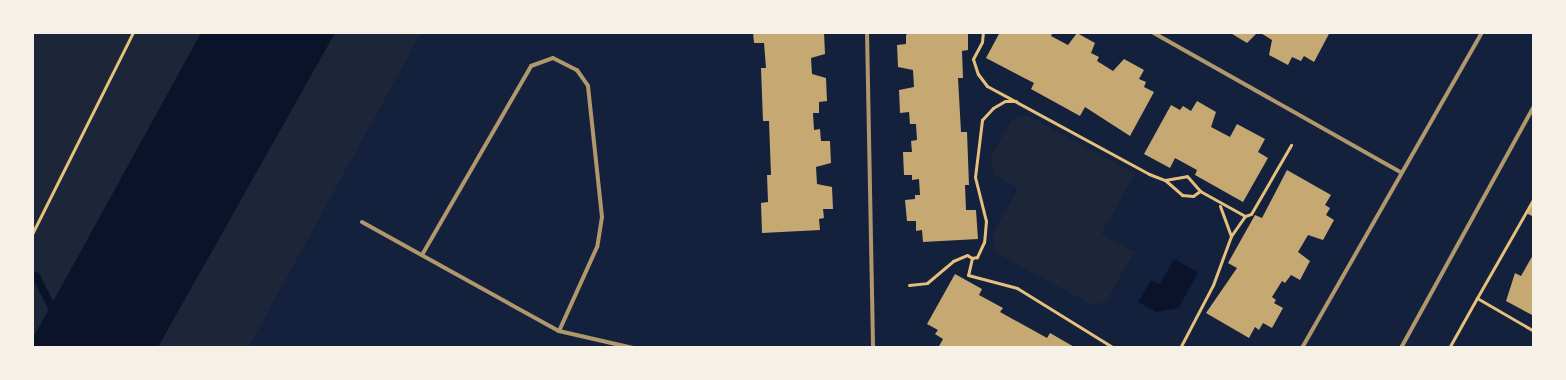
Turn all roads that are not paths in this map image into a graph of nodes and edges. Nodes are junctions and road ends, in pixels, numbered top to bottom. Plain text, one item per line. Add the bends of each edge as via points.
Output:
1 (866, 32) edge
2 (1152, 32) edge
3 (1482, 32) edge
4 (1534, 106) edge
5 (1400, 172) junction
6 (362, 222) dead end
7 (422, 255) junction
8 (558, 331) junction
9 (633, 348) edge
10 (873, 348) edge
11 (1302, 348) edge
12 (1401, 348) edge

1 - 10 lane
2 - 5 lane
3 - 5 lane
4 - 12 lane
5 - 11 lane
6 - 7 lane
7 - 8 lane
7 - 8 lane via 530,66 553,58 577,70 588,86 602,217 596,247
8 - 9 lane

